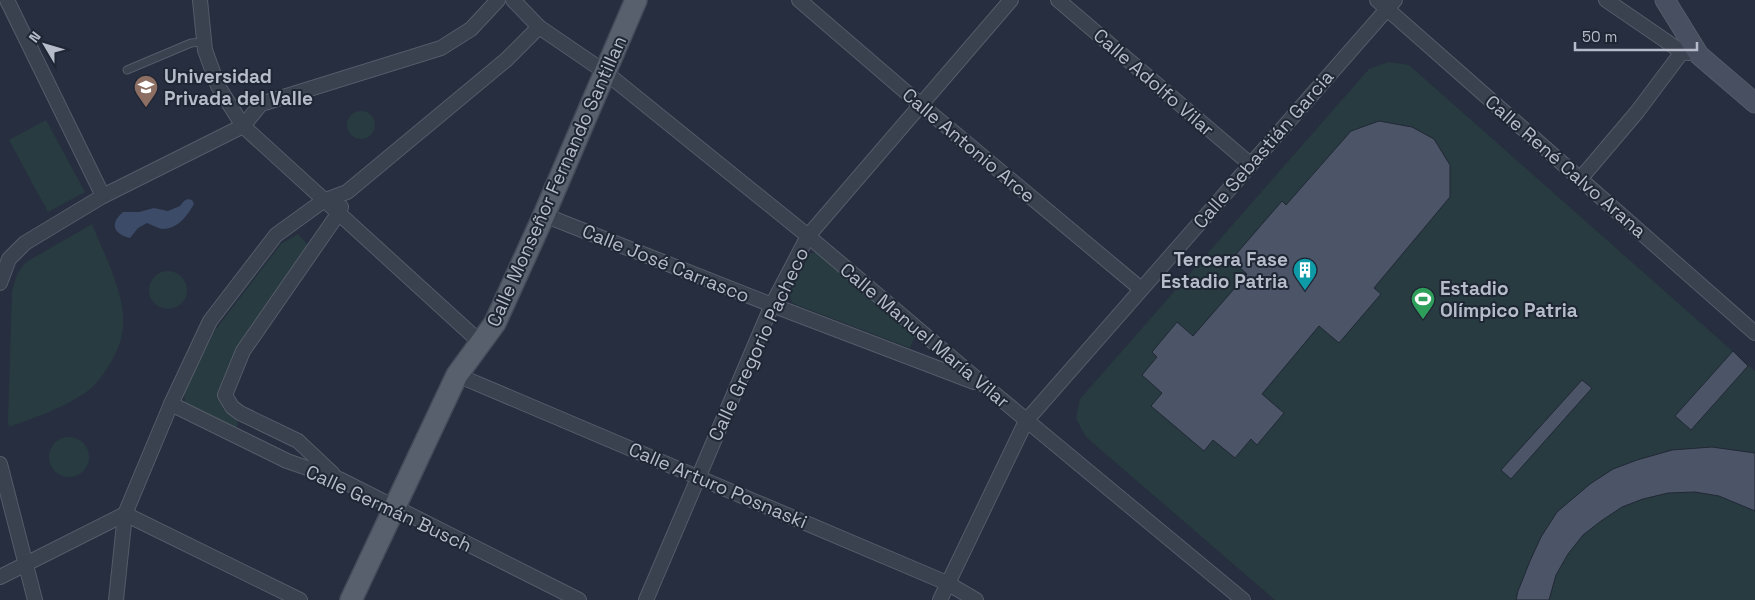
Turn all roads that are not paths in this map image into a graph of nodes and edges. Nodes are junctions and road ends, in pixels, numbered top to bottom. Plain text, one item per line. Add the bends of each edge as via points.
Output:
1 (7, 0) edge
2 (200, 0) edge
3 (498, 0) edge
4 (512, 0) edge
5 (636, 0) edge
6 (799, 0) edge
7 (1011, 0) edge
8 (1058, 0) edge
9 (1606, 0) edge
10 (1665, 0) edge
11 (1386, 3) edge
12 (538, 27) junction
13 (203, 42) junction
14 (1690, 54) junction
15 (127, 70) dead end
16 (605, 72) junction
17 (1755, 103) edge
18 (922, 106) junction
19 (243, 126) junction
20 (1250, 164) junction
21 (1581, 178) junction
22 (347, 192) junction
23 (103, 196) junction
24 (323, 201) junction
25 (338, 214) junction
26 (544, 215) junction
27 (808, 236) junction
28 (0, 283) edge
29 (1141, 289) junction
30 (772, 305) junction
31 (1755, 333) edge
32 (481, 343) junction
33 (457, 375) junction
34 (984, 385) junction
35 (171, 404) junction
36 (1026, 420) junction
37 (0, 464) edge
38 (697, 478) junction
39 (339, 479) junction
40 (395, 508) junction
41 (125, 514) junction
42 (26, 564) junction
43 (0, 577) edge
44 (947, 583) junction
45 (35, 600) edge
46 (116, 600) edge
47 (300, 600) edge
48 (351, 600) edge
49 (579, 600) edge
50 (646, 600) edge
51 (940, 600) edge
52 (976, 600) edge
53 (1243, 600) edge

1 - 23 street
2 - 13 street
3 - 19 street via 471,28 441,48 261,104
4 - 12 street, Calle Manuel María Vilar
5 - 16 main road, Calle Monseñor Fernando Santillan
6 - 18 street, Calle Antonio Arce
7 - 18 street, Calle Gregorio Pacheco
8 - 20 street, Calle Adolfo Vilar
9 - 14 street
10 - 14 main road
11 - 20 street, Calle Sebastián Garcia
11 - 21 street, Calle René Calvo Arana
12 - 16 street, Calle Manuel María Vilar
12 - 22 street via 506,60
13 - 15 lane via 191,43
13 - 19 street via 218,86
14 - 17 main road
14 - 21 street
16 - 26 main road, Calle Monseñor Fernando Santillan
16 - 27 street, Calle Manuel María Vilar
18 - 27 street, Calle Gregorio Pacheco
18 - 29 street, Calle Antonio Arce
19 - 23 street
19 - 24 street
20 - 29 street, Calle Sebastián Garcia
21 - 31 street, Calle René Calvo Arana
22 - 24 street
22 - 25 street
23 - 28 street via 25,244 9,259
24 - 25 street
24 - 35 street via 276,236 210,321
25 - 32 street
25 - 39 street via 243,351 225,395 240,413 298,441
26 - 30 street, Calle José Carrasco
26 - 32 main road, Calle Monseñor Fernando Santillan via 495,323
27 - 30 street, Calle Gregorio Pacheco
27 - 34 street, Calle Manuel María Vilar
29 - 36 street, Calle Sebastián Garcia
30 - 34 street, Calle José Carrasco
30 - 38 street, Calle Gregorio Pacheco
32 - 33 main road, Calle Monseñor Fernando Santillan
33 - 38 street, Calle Arturo Posnaski
33 - 40 main road, Calle Monseñor Fernando Santillan
34 - 36 street, Calle Manuel María Vilar
35 - 39 street, Calle Germán Busch via 287,461
35 - 41 street
36 - 44 street, Calle Sebastián Garcia
36 - 53 street, Calle Manuel María Vilar
37 - 42 street
38 - 44 street, Calle Arturo Posnaski
38 - 50 street, Calle Gregorio Pacheco
39 - 40 street, Calle Germán Busch
40 - 48 main road, Calle Monseñor Fernando Santillan
40 - 49 street, Calle Germán Busch
41 - 42 street
41 - 46 street
41 - 47 street
42 - 43 street
42 - 45 street
44 - 51 street, Calle Sebastián Garcia
44 - 52 street, Calle Arturo Posnaski

